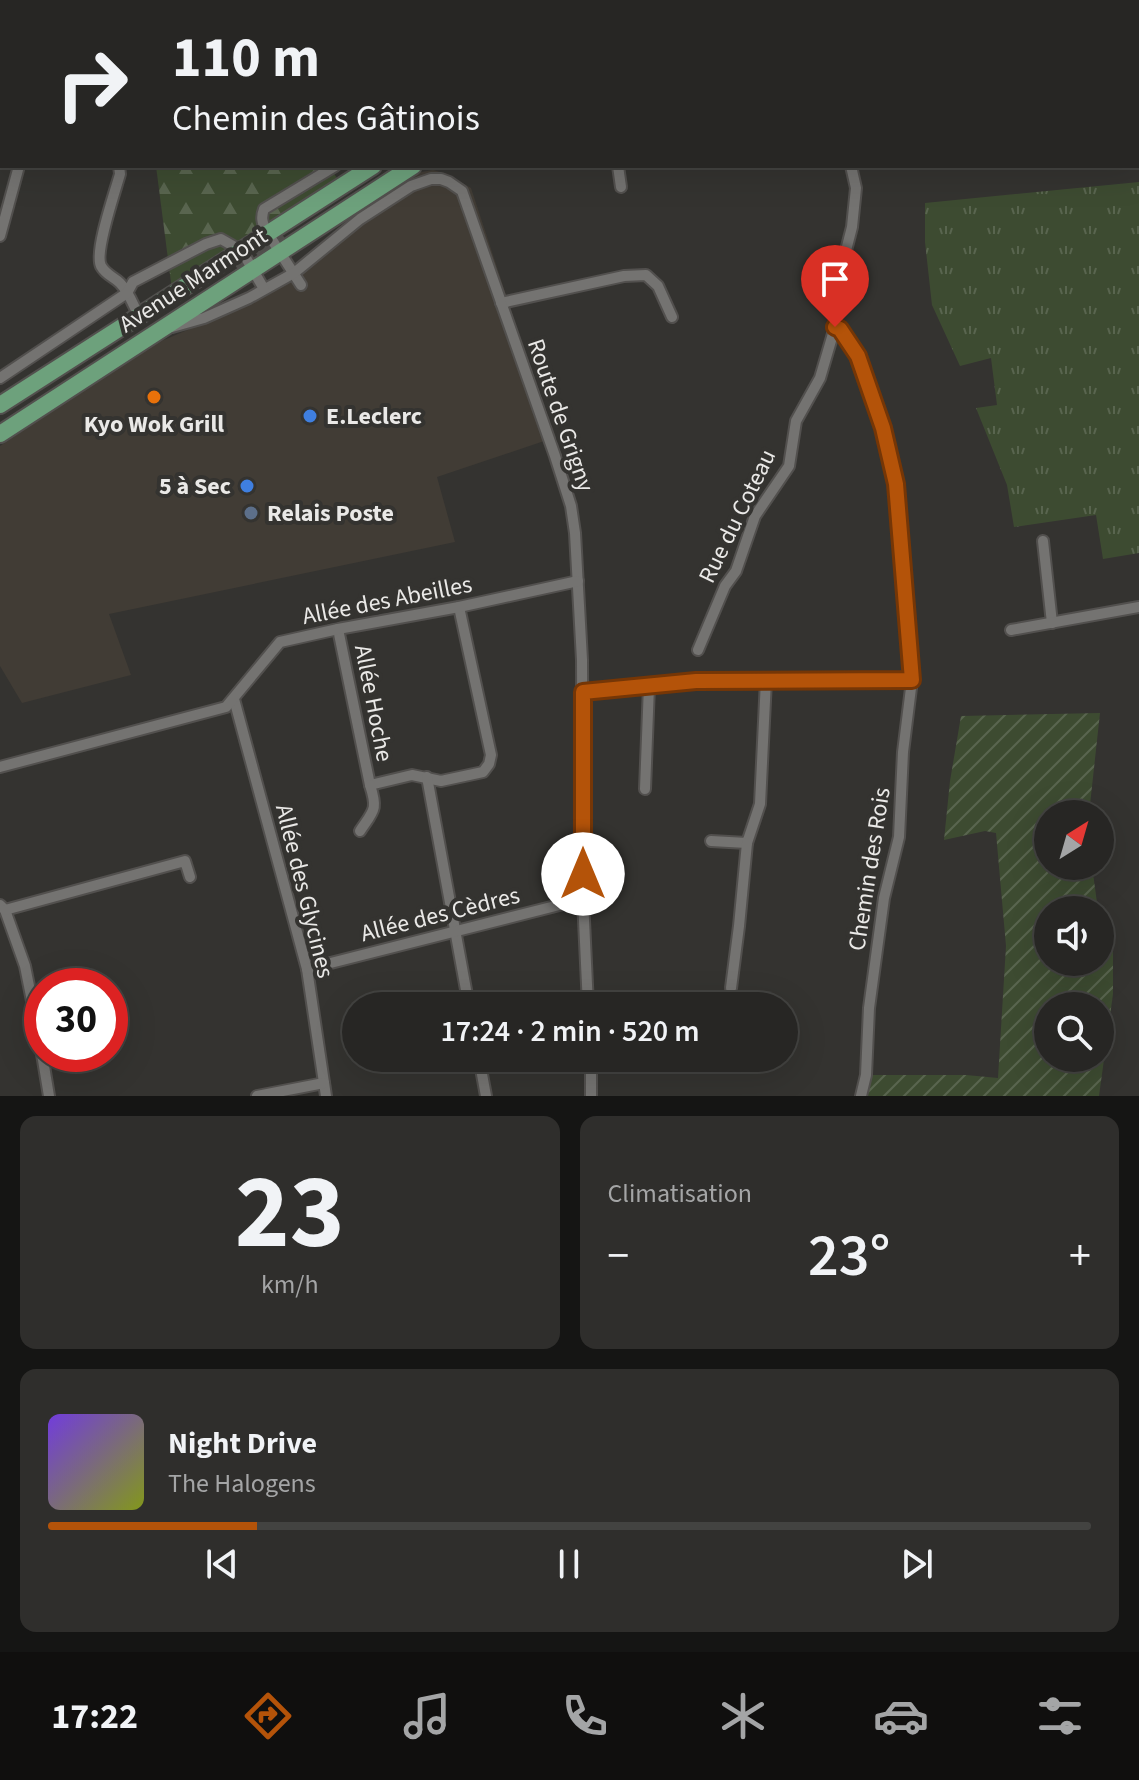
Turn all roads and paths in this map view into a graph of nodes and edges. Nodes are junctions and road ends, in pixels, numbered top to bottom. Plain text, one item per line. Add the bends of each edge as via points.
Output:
1 (18, 168) edge
2 (119, 168) edge
3 (332, 168) edge
4 (370, 168) edge
5 (385, 168) edge
6 (397, 168) edge
7 (409, 168) edge
8 (618, 168) edge
9 (851, 168) edge
10 (621, 187) dead end
11 (0, 236) edge
12 (279, 240) junction
13 (242, 264) junction
14 (294, 273) junction
15 (301, 285) dead end
16 (264, 289) junction
17 (127, 293) junction
18 (501, 303) junction
19 (139, 316) junction
20 (672, 317) dead end
21 (835, 327) junction
22 (155, 332) junction
23 (0, 378) edge
24 (0, 405) edge
25 (0, 414) edge
26 (0, 424) edge
27 (0, 434) edge
28 (1043, 541) dead end
29 (578, 581) junction
30 (459, 607) junction
31 (1139, 607) edge
32 (1052, 623) junction
33 (338, 629) junction
34 (1011, 630) dead end
35 (698, 650) dead end
36 (766, 680) junction
37 (912, 680) junction
38 (649, 686) junction
39 (583, 692) junction
40 (234, 699) junction
41 (0, 767) edge
42 (427, 777) junction
43 (370, 785) junction
44 (645, 789) dead end
45 (360, 831) dead end
46 (711, 841) dead end
47 (747, 843) junction
48 (190, 877) dead end
49 (583, 899) junction
50 (3, 907) edge
51 (455, 930) junction
52 (25, 968) edge
53 (307, 969) junction
54 (731, 988) dead end
55 (466, 992) edge
56 (587, 992) edge
57 (45, 1072) edge
58 (482, 1072) edge
59 (591, 1072) edge
60 (324, 1083) junction
61 (49, 1096) edge
62 (257, 1096) edge
63 (326, 1096) edge
64 (486, 1096) edge
65 (591, 1096) edge
66 (861, 1096) edge

1 - 11 street
2 - 17 street via 99,251 108,276
3 - 12 street via 264,209 261,220
4 - 12 main road, Avenue Marmont
5 - 12 main road, Avenue Marmont
6 - 12 main road, Avenue Marmont
7 - 12 main road, Avenue Marmont
8 - 10 street
9 - 21 street, Rue du Coteau via 856,188
12 - 13 main road, Avenue Marmont
12 - 14 street
13 - 16 street
13 - 17 street via 221,239 133,282
13 - 19 main road, Avenue Marmont
13 - 22 main road, Avenue Marmont
13 - 25 main road, Avenue Marmont
13 - 26 main road, Avenue Marmont
14 - 15 street
14 - 16 street
14 - 18 street, Route de Grigny via 411,186 441,179 462,191
16 - 22 street via 204,318
17 - 19 street
17 - 23 street
18 - 20 street via 646,275 658,286
18 - 29 street, Route de Grigny via 571,506
19 - 24 main road, Avenue Marmont
21 - 35 street, Rue du Coteau via 820,378 796,421 789,466 755,516 736,571
21 - 37 street, Chemin des Rois via 858,356 892,462
22 - 27 main road, Avenue Marmont
28 - 32 street
29 - 30 street, Allée des Abeilles
29 - 39 street, Route de Grigny
30 - 33 street, Allée des Abeilles
30 - 42 street, Allée Hoche via 491,755 483,772 441,781
31 - 32 street
32 - 34 street
33 - 40 street, Allée des Abeilles via 280,642
33 - 43 street, Allée Hoche
36 - 37 street
36 - 38 street
36 - 47 street via 760,804
37 - 66 street, Chemin des Rois via 899,837 884,898
38 - 39 street
38 - 44 street
39 - 49 street, Route de Grigny
40 - 41 street, Allée des Abeilles via 226,707
40 - 53 street, Allée des Glycines
42 - 43 street, Allée Hoche via 412,775
42 - 51 street
43 - 45 street, Allée Hoche via 374,810
46 - 47 street
47 - 54 street
48 - 50 street via 185,861
49 - 51 street, Allée des Cèdres
49 - 56 street, Route de Grigny
50 - 52 street
51 - 53 street, Allée des Cèdres
51 - 55 street
53 - 60 street, Allée des Glycines
57 - 61 street
58 - 64 street
59 - 65 street
60 - 62 street
60 - 63 street, Allée des Glycines

